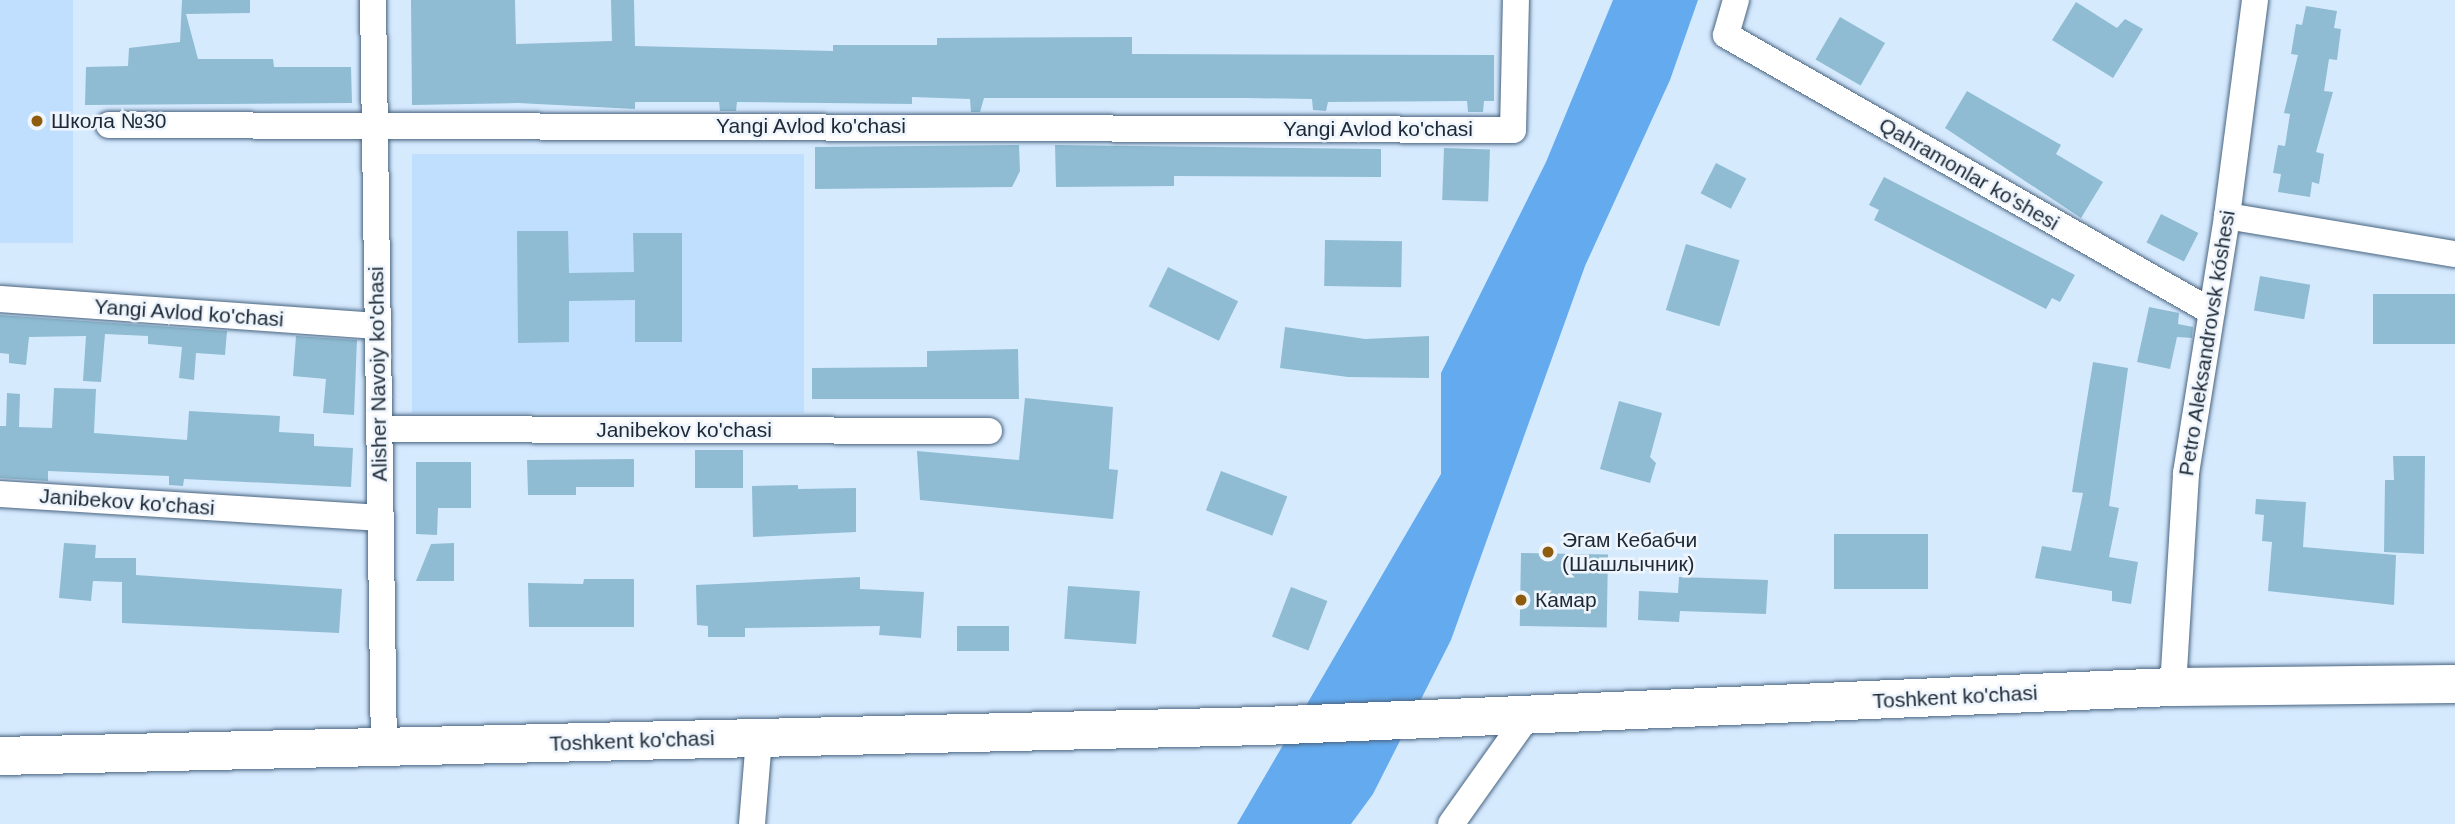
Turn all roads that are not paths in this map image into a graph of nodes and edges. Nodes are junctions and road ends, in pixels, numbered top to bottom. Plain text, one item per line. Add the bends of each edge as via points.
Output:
1 (373, 0) edge
2 (1516, 0) edge
3 (1735, 0) edge
4 (2255, 0) edge
5 (375, 124) junction
6 (109, 125) dead end
7 (2227, 216) junction
8 (2455, 254) edge
9 (0, 299) edge
10 (2211, 312) junction
11 (378, 326) junction
12 (379, 429) junction
13 (989, 431) dead end
14 (0, 494) edge
15 (380, 518) junction
16 (2455, 684) edge
17 (2173, 687) junction
18 (1527, 717) junction
19 (759, 738) junction
20 (384, 749) junction
21 (0, 756) edge
22 (752, 824) edge
23 (1451, 824) edge

1 - 5 street, Alisher Navoiy ko'chasi
2 - 5 street, Yangi Avlod ko'chasi via 1513,130
3 - 10 street, Qahramonlar ko'shesi via 1726,36
4 - 7 street, Petro Aleksandrovsk kóshesi
5 - 6 street, Yangi Avlod ko'chasi
5 - 11 street, Alisher Navoiy ko'chasi
7 - 8 street
7 - 10 street, Petro Aleksandrovsk kóshesi
9 - 11 street, Yangi Avlod ko'chasi
10 - 17 street, Petro Aleksandrovsk kóshesi via 2186,473
11 - 12 street, Alisher Navoiy ko'chasi
12 - 13 street, Janibekov ko'chasi
12 - 15 street, Alisher Navoiy ko'chasi
14 - 15 street, Janibekov ko'chasi
15 - 20 street, Alisher Navoiy ko'chasi
16 - 17 highway, Toshkent ko'chasi
17 - 18 highway, Toshkent ko'chasi
18 - 19 highway, Toshkent ko'chasi
18 - 23 street
19 - 20 highway, Toshkent ko'chasi
19 - 22 street
20 - 21 highway, Toshkent ko'chasi

